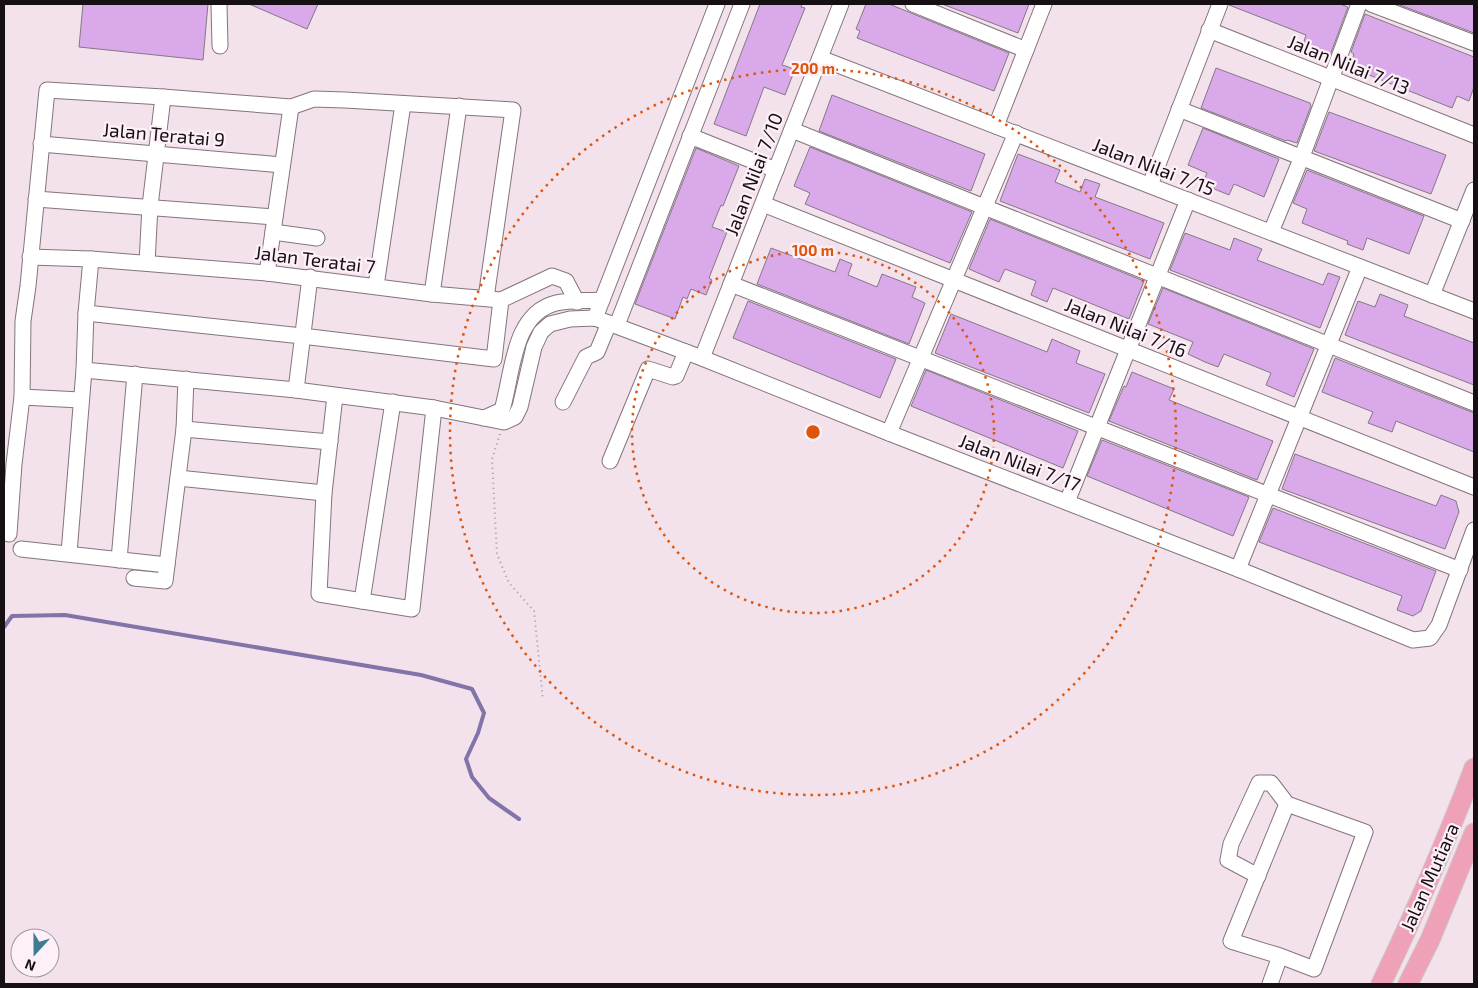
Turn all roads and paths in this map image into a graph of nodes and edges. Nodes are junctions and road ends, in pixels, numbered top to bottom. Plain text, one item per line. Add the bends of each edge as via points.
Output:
1 (219, 4) edge
2 (717, 4) edge
3 (742, 4) edge
4 (841, 4) edge
5 (913, 4) edge
6 (1044, 4) edge
7 (1220, 4) edge
8 (1360, 4) edge
9 (1371, 4) edge
10 (1210, 30) junction
11 (1474, 43) edge
12 (220, 46) dead end
13 (1026, 50) junction
14 (820, 58) junction
15 (1330, 78) junction
16 (163, 97) junction
17 (403, 104) junction
18 (460, 106) junction
19 (291, 107) junction
20 (1179, 109) junction
21 (996, 126) junction
22 (792, 130) junction
23 (1016, 133) junction
24 (1474, 135) edge
25 (690, 136) junction
26 (41, 144) junction
27 (156, 154) junction
28 (1301, 158) junction
29 (282, 165) junction
30 (776, 170) junction
31 (1150, 185) junction
32 (1474, 190) edge
33 (36, 199) junction
34 (1188, 200) junction
35 (763, 204) junction
36 (150, 206) junction
37 (984, 208) junction
38 (1462, 221) junction
39 (274, 224) junction
40 (1271, 232) junction
41 (317, 238) dead end
42 (30, 257) junction
43 (92, 259) junction
44 (147, 263) junction
45 (1360, 267) junction
46 (267, 272) junction
47 (310, 277) junction
48 (1158, 277) junction
49 (954, 280) junction
50 (731, 284) junction
51 (376, 286) junction
52 (432, 294) junction
53 (1432, 295) junction
54 (493, 299) junction
55 (602, 300) junction
56 (577, 302) junction
57 (1474, 311) edge
58 (86, 313) junction
59 (607, 322) junction
60 (302, 336) junction
61 (1328, 345) junction
62 (1128, 350) junction
63 (686, 352) junction
64 (702, 358) junction
65 (920, 358) junction
66 (84, 370) junction
67 (135, 374) junction
68 (186, 379) junction
69 (296, 390) junction
70 (22, 396) junction
71 (335, 396) junction
72 (80, 400) junction
73 (393, 402) junction
74 (563, 402) dead end
75 (1474, 403) edge
76 (434, 408) junction
77 (484, 418) junction
78 (1299, 418) junction
79 (504, 422) junction
80 (1097, 428) junction
81 (184, 429) junction
82 (889, 433) junction
83 (330, 442) junction
84 (610, 461) dead end
85 (178, 478) junction
86 (1474, 487) edge
87 (324, 493) junction
88 (1268, 495) junction
89 (1067, 502) junction
90 (1474, 530) edge
91 (9, 534) dead end
92 (21, 550) dead end
93 (69, 553) junction
94 (119, 560) junction
95 (167, 565) junction
96 (1238, 569) junction
97 (1460, 570) junction
98 (134, 578) dead end
99 (362, 601) junction
100 (543, 700) dead end
101 (1474, 768) edge
102 (1287, 804) junction
103 (1454, 820) junction
104 (1474, 828) edge
105 (1474, 833) edge
106 (1474, 855) edge
107 (1460, 868) junction
108 (1258, 876) junction
109 (1280, 956) junction
110 (1270, 984) edge
111 (1381, 984) edge
112 (1408, 984) edge

1 - 12 street
2 - 55 street
3 - 25 street
4 - 14 street, Jalan Nilai 7/10
5 - 13 street
6 - 13 street
7 - 10 street
8 - 15 street
9 - 11 street
10 - 15 street, Jalan Nilai 7/13
10 - 20 street
13 - 21 street
14 - 21 street, Jalan Nilai 7/15
14 - 22 street, Jalan Nilai 7/10
15 - 24 street, Jalan Nilai 7/13
15 - 28 street
16 - 19 street
16 - 26 street via 47,90
16 - 27 street
17 - 18 street
17 - 19 street via 314,99
17 - 51 street
18 - 52 street
18 - 54 street via 513,110
19 - 29 street
20 - 28 street
20 - 31 street
21 - 23 street, Jalan Nilai 7/15
22 - 30 street, Jalan Nilai 7/10
22 - 37 street
23 - 31 street, Jalan Nilai 7/15
23 - 37 street
25 - 30 street
25 - 59 street
26 - 27 street, Jalan Teratai 9
26 - 33 street
27 - 29 street, Jalan Teratai 9
27 - 36 street
28 - 38 street
28 - 40 street
29 - 39 street
30 - 35 street, Jalan Nilai 7/10
31 - 34 street, Jalan Nilai 7/15
32 - 38 street
33 - 36 street
33 - 42 street
34 - 40 street, Jalan Nilai 7/15
34 - 48 street
35 - 49 street, Jalan Nilai 7/16
35 - 50 street, Jalan Nilai 7/10
36 - 39 street
36 - 44 street
37 - 48 street
37 - 49 street
38 - 53 street
39 - 41 street
39 - 46 street
40 - 45 street, Jalan Nilai 7/15
42 - 43 street, Jalan Teratai 7
42 - 70 street via 23,321
43 - 44 street, Jalan Teratai 7
43 - 58 street
44 - 46 street, Jalan Teratai 7
45 - 53 street, Jalan Nilai 7/15
45 - 61 street
46 - 47 street, Jalan Teratai 7
47 - 51 street, Jalan Teratai 7
47 - 60 street
48 - 61 street
48 - 62 street
49 - 62 street, Jalan Nilai 7/16
49 - 65 street
50 - 64 street, Jalan Nilai 7/10
50 - 65 street
51 - 52 street, Jalan Teratai 7
52 - 54 street, Jalan Teratai 7
53 - 57 street, Jalan Nilai 7/15
54 - 56 street, Jalan Teratai 7 via 552,276 566,281
54 - 60 street via 494,359
55 - 56 street
55 - 59 street
56 - 77 street via 546,306 528,322 520,334 502,410
58 - 60 street
58 - 66 street
59 - 63 street, Jalan Nilai 7/17
59 - 74 street via 597,352 586,358
59 - 79 street via 570,319 550,324 541,332 534,347 520,407 515,417
60 - 69 street
61 - 75 street
61 - 78 street
62 - 78 street, Jalan Nilai 7/16
62 - 80 street
63 - 64 street, Jalan Nilai 7/17
63 - 84 street via 676,376 648,370
64 - 82 street, Jalan Nilai 7/17
65 - 80 street
65 - 82 street
66 - 67 street
66 - 72 street
67 - 68 street
67 - 94 street
68 - 69 street
68 - 81 street
69 - 71 street
70 - 72 street
70 - 91 street
71 - 73 street
71 - 83 street
72 - 93 street
73 - 76 street
73 - 99 street
76 - 77 street
76 - 99 street via 412,609
77 - 79 street
78 - 86 street, Jalan Nilai 7/16
78 - 88 street
79 - 100 path via 492,459 497,554 509,583 534,611
80 - 88 street
80 - 89 street
81 - 83 street
81 - 85 street
82 - 89 street, Jalan Nilai 7/17
83 - 87 street
85 - 87 street
85 - 95 street
87 - 99 street via 319,594
88 - 96 street
88 - 97 street
89 - 96 street, Jalan Nilai 7/17
90 - 97 street
92 - 93 street
93 - 94 street
94 - 95 street
95 - 98 street via 166,581
96 - 97 street, Jalan Nilai 7/17 via 1413,640 1430,638 1439,625
101 - 103 main road, Jalan Mutiara
102 - 108 street
102 - 108 street via 1271,783 1259,783 1231,844 1228,860
102 - 109 street via 1365,832 1314,969
103 - 104 street
103 - 111 main road, Jalan Mutiara
105 - 107 main road, Jalan Mutiara
106 - 107 main road
107 - 112 main road, Jalan Mutiara
108 - 109 street via 1231,940
109 - 110 street

